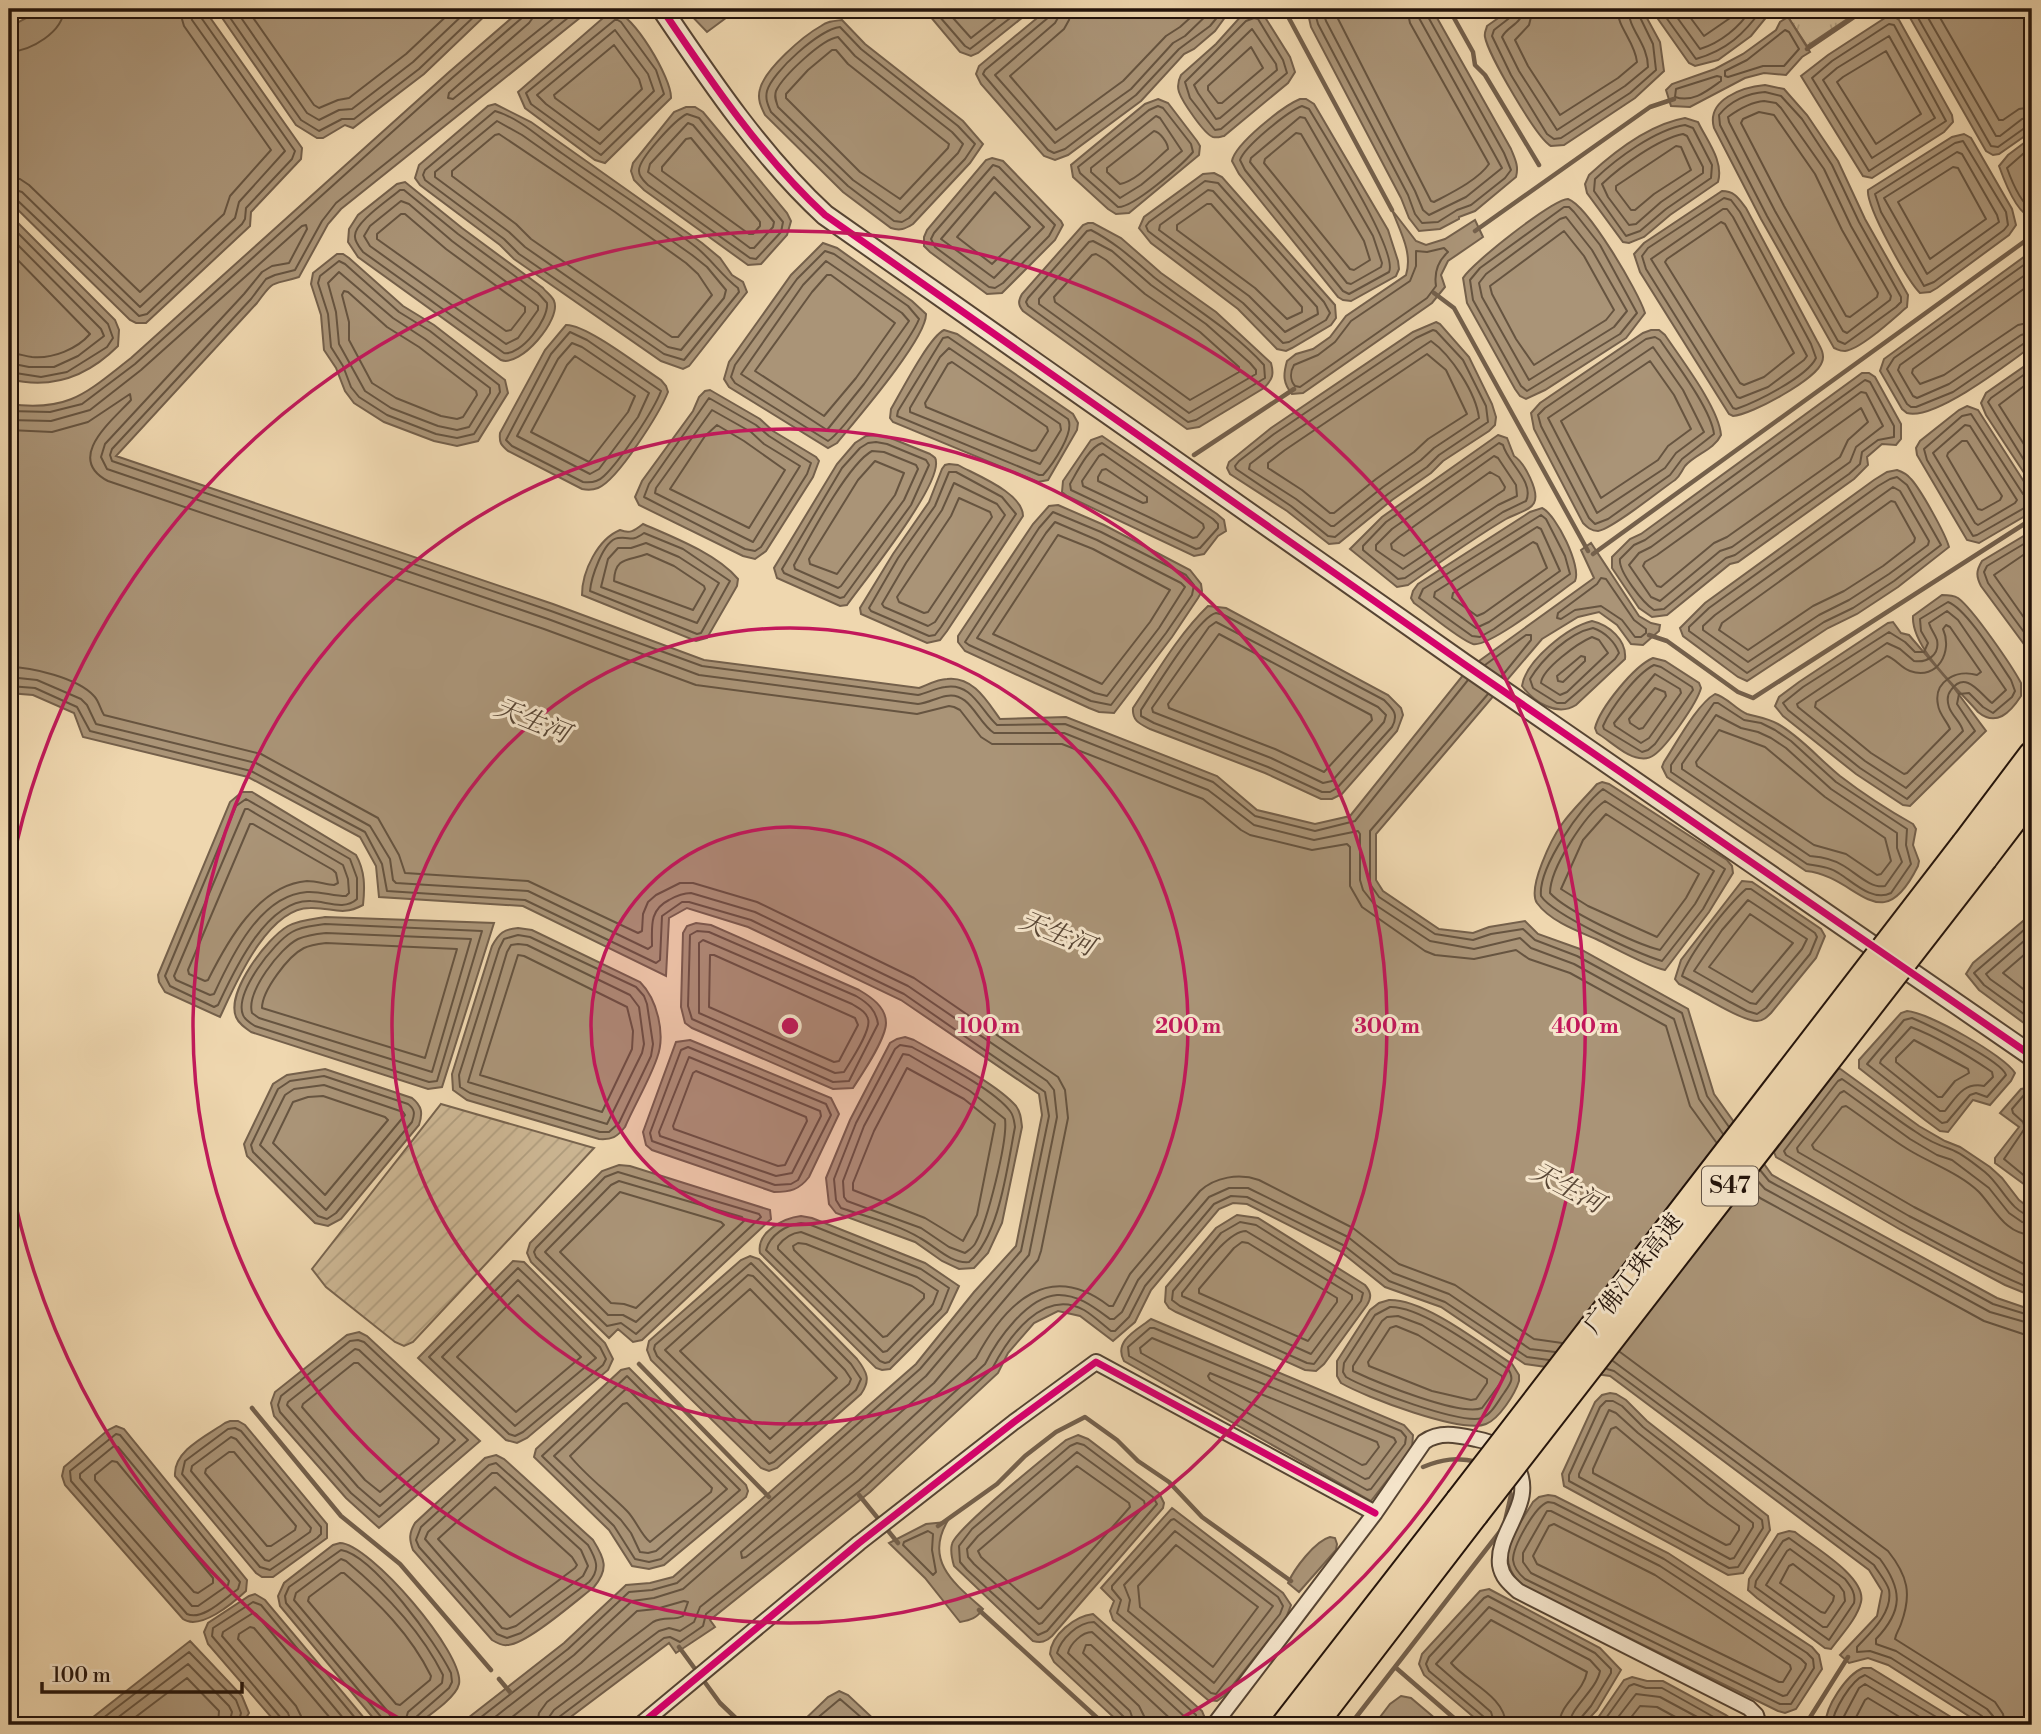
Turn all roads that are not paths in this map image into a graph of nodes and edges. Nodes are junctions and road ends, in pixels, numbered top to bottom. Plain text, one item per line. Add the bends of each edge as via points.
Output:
1 (662, 9) edge
2 (2032, 755) edge
3 (2032, 794) edge
4 (1974, 851) junction
5 (2032, 1056) edge
6 (1467, 1508) junction
7 (1375, 1513) junction
8 (640, 1725) edge
9 (1214, 1725) edge
10 (1285, 1725) edge
11 (1313, 1725) edge
12 (1759, 1725) edge

1 - 5 street via 718,93 825,215
2 - 4 highway, 广佛江珠高速 / S47
3 - 4 highway, 广佛江珠高速 / S47
4 - 6 highway, 广佛江珠高速 / S47, bridge
6 - 10 highway, 广佛江珠高速 / S47
6 - 11 highway, 广佛江珠高速 / S47
7 - 8 street via 1096,1362 859,1544
7 - 9 street
7 - 12 street via 1424,1442 1434,1436 1470,1437 1494,1444 1510,1453 1523,1485 1522,1501 1501,1551 1502,1574 1510,1584 1749,1708

